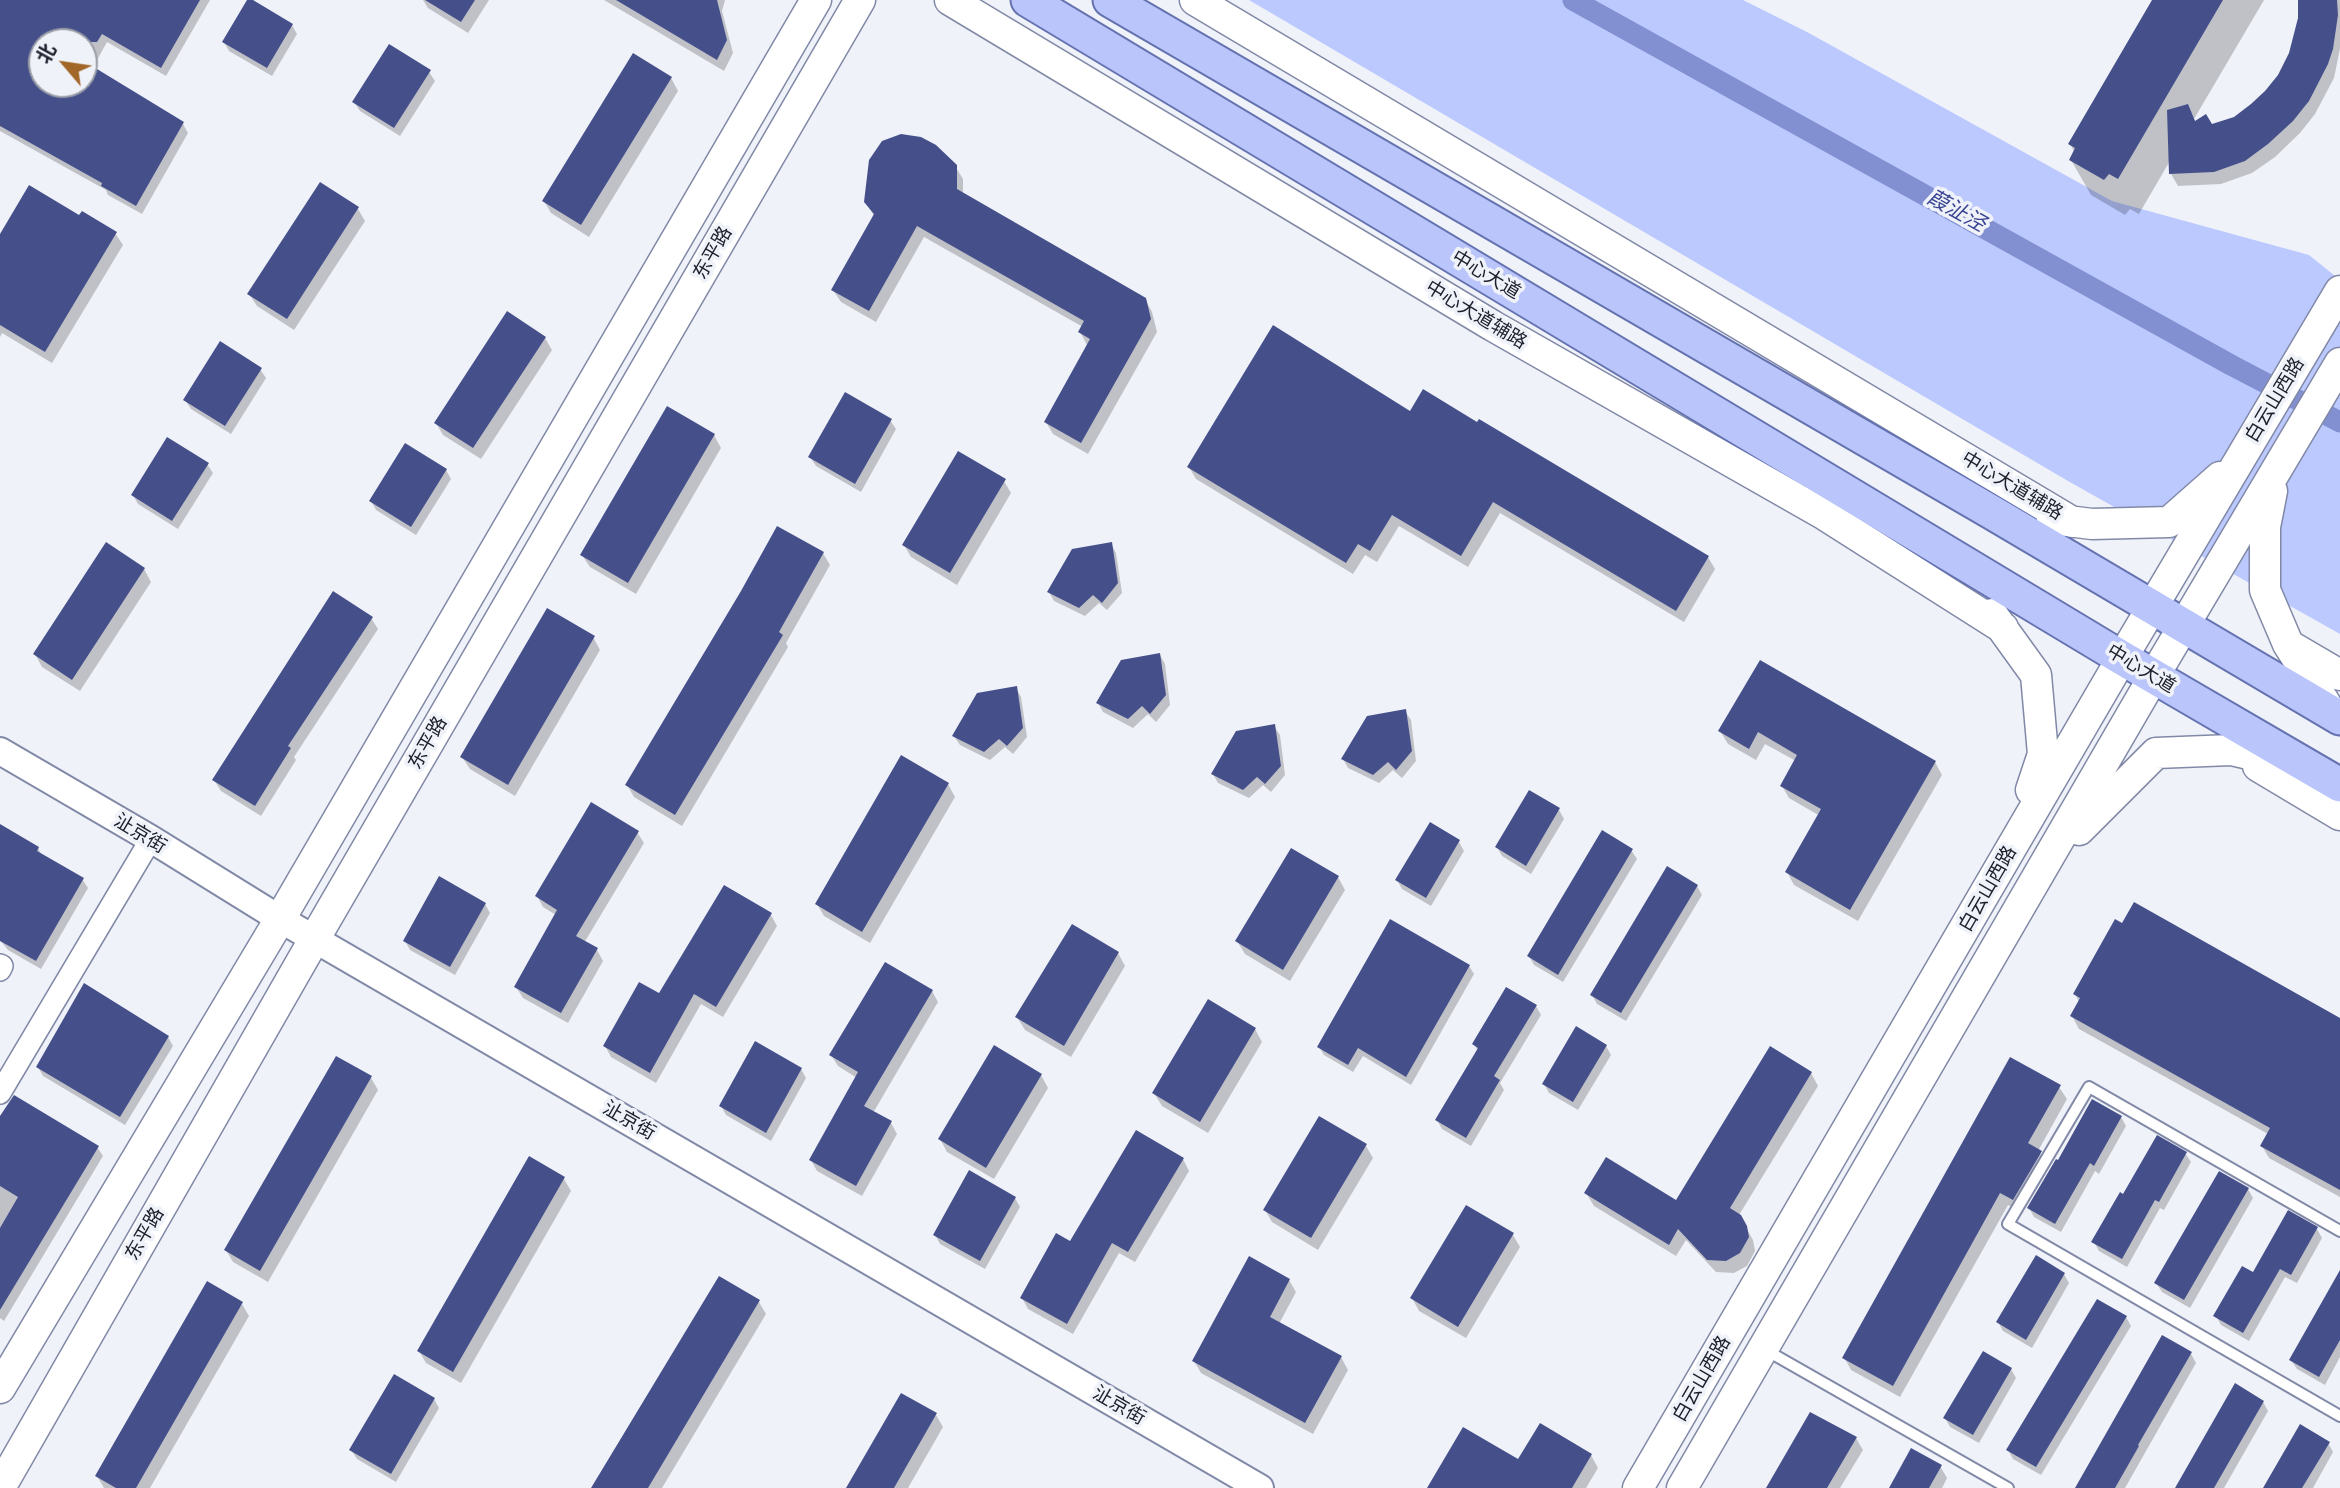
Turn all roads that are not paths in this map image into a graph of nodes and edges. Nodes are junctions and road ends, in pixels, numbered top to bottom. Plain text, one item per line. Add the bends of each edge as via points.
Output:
1 (816, 0) edge
2 (860, 0) edge
3 (950, 0) edge
4 (1028, 0) edge
5 (1110, 0) edge
6 (1195, 0) edge
7 (2340, 291) edge
8 (2338, 367) edge
9 (2241, 458) junction
10 (2283, 458) junction
11 (1993, 513) junction
12 (2072, 522) junction
13 (1943, 550) junction
14 (2152, 608) junction
15 (2183, 626) junction
16 (2003, 628) junction
17 (2288, 644) junction
18 (2122, 658) junction
19 (2340, 675) edge
20 (2154, 676) junction
21 (2336, 716) edge
22 (2231, 750) junction
23 (0, 751) edge
24 (2327, 778) edge
25 (2340, 815) edge
26 (151, 839) junction
27 (2014, 844) junction
28 (2037, 878) junction
29 (280, 919) junction
30 (315, 938) junction
31 (0, 1093) edge
32 (2340, 1231) edge
33 (1763, 1349) junction
34 (2, 1380) edge
35 (2340, 1416) edge
36 (0, 1488) edge
37 (1260, 1488) edge
38 (1638, 1488) edge
39 (1682, 1488) edge
40 (2008, 1488) edge

1 - 29 main road, 东平路
2 - 30 main road, 东平路
3 - 16 main road, 中心大道辅路 via 1493,326 1825,515
4 - 13 main road, 中心大道
5 - 11 main road
6 - 12 main road, 中心大道辅路
7 - 9 main road, 白云山西路
8 - 10 main road, 白云山西路
9 - 12 main road via 2169,522
9 - 14 main road, 白云山西路
10 - 15 main road, 白云山西路
10 - 17 main road via 2265,527 2265,590
11 - 12 main road
11 - 14 main road
13 - 16 main road, 中心大道
13 - 18 main road, 中心大道
14 - 15 main road
14 - 18 main road, 白云山西路
15 - 20 main road, 白云山西路
15 - 21 main road
16 - 27 main road, 中心大道 via 2036,675 2043,754
17 - 19 main road
17 - 21 main road
18 - 20 main road, 中心大道
18 - 27 main road, 白云山西路
20 - 24 main road, 中心大道
20 - 28 main road, 白云山西路
22 - 24 main road, 白云山西路
22 - 25 main road
22 - 28 main road, 白云山西路 via 2155,753 2094,812
23 - 26 street, 沚京街
26 - 29 street, 沚京街
26 - 31 street
27 - 38 main road, 白云山西路
28 - 33 main road, 白云山西路
29 - 30 street, 沚京街
29 - 34 main road, 东平路
30 - 36 main road, 东平路
30 - 37 street, 沚京街
32 - 35 lane via 2088,1087 2008,1224
33 - 39 main road, 白云山西路
33 - 40 lane

